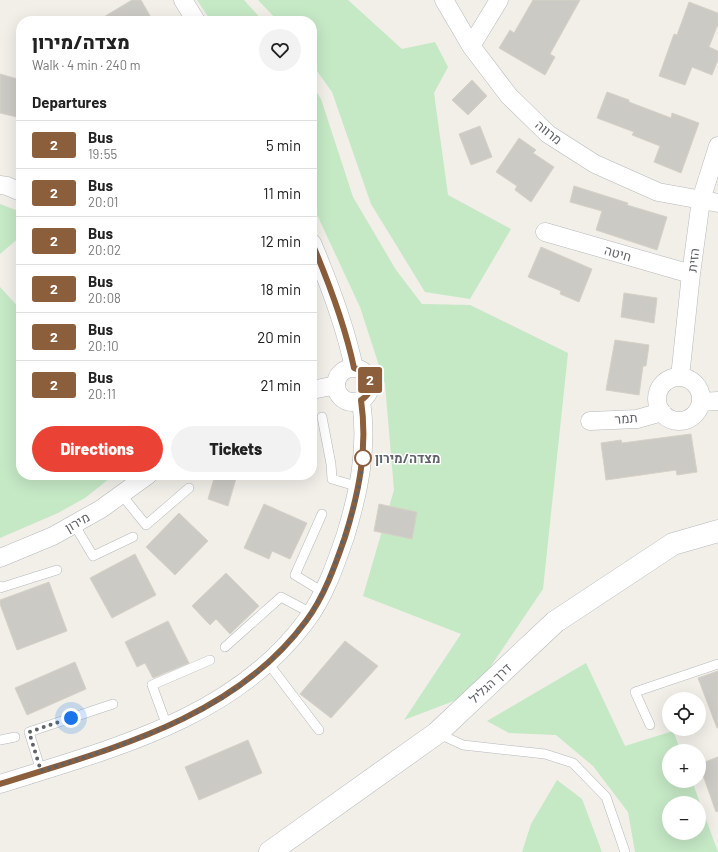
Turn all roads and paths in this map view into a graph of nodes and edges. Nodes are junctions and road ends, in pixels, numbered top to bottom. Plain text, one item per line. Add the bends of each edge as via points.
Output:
1 (183, 0) edge
2 (444, 0) edge
3 (498, 0) edge
4 (193, 16) edge
5 (471, 46) junction
6 (718, 146) edge
7 (0, 185) edge
8 (16, 190) edge
9 (710, 201) edge
10 (545, 232) dead end
11 (317, 255) edge
12 (691, 274) junction
13 (354, 368) junction
14 (680, 377) junction
15 (336, 385) junction
16 (317, 389) edge
17 (361, 400) junction
18 (709, 402) edge
19 (662, 412) junction
20 (322, 417) dead end
21 (590, 421) dead end
22 (141, 480) edge
23 (359, 487) junction
24 (189, 488) dead end
25 (122, 494) junction
26 (322, 514) dead end
27 (74, 524) junction
28 (718, 531) edge
29 (133, 536) dead end
30 (0, 558) edge
31 (57, 570) dead end
32 (0, 586) edge
33 (322, 592) junction
34 (311, 613) junction
35 (224, 647) dead end
36 (210, 660) dead end
37 (268, 663) junction
38 (718, 664) edge
39 (113, 704) dead end
40 (650, 724) dead end
41 (167, 726) junction
42 (320, 730) dead end
43 (437, 733) junction
44 (15, 737) dead end
45 (0, 740) edge
46 (41, 771) junction
47 (0, 784) edge
48 (270, 852) edge
49 (625, 852) edge

1 - 4 street
2 - 5 street, מרווה
3 - 5 street
5 - 9 street, מרווה via 510,96 548,134 595,164 658,192
6 - 9 street, הזית
7 - 8 street
9 - 12 street, הזית
10 - 12 street, חיטה
11 - 13 street via 344,328
12 - 14 street, הזית
13 - 15 street via 344,370
13 - 17 street via 364,371 370,379 368,394
14 - 18 street via 696,385
14 - 19 street via 665,382 660,389 658,405
15 - 16 street
15 - 17 street via 342,398 352,402
17 - 23 street via 364,435
18 - 19 street via 682,421 671,419
19 - 21 street, תמר via 637,419
20 - 23 lane via 332,479
22 - 25 street, מירון
23 - 33 street via 341,548
24 - 25 lane via 146,524
25 - 27 street, מירון
26 - 33 lane via 295,575
27 - 29 lane via 93,556
27 - 30 street, מירון via 53,536
28 - 43 street, דרך הגליל via 674,544 555,622
31 - 32 lane
33 - 34 street
34 - 35 lane via 281,597
34 - 37 street via 281,651
36 - 41 lane via 152,685
37 - 41 street via 252,678 219,700
37 - 42 lane
38 - 40 lane via 635,692
39 - 46 lane via 29,732
41 - 46 street via 106,750
43 - 48 street, דרך הגליל
43 - 49 lane via 463,745 545,754 573,763 606,797
44 - 45 lane
46 - 47 street

